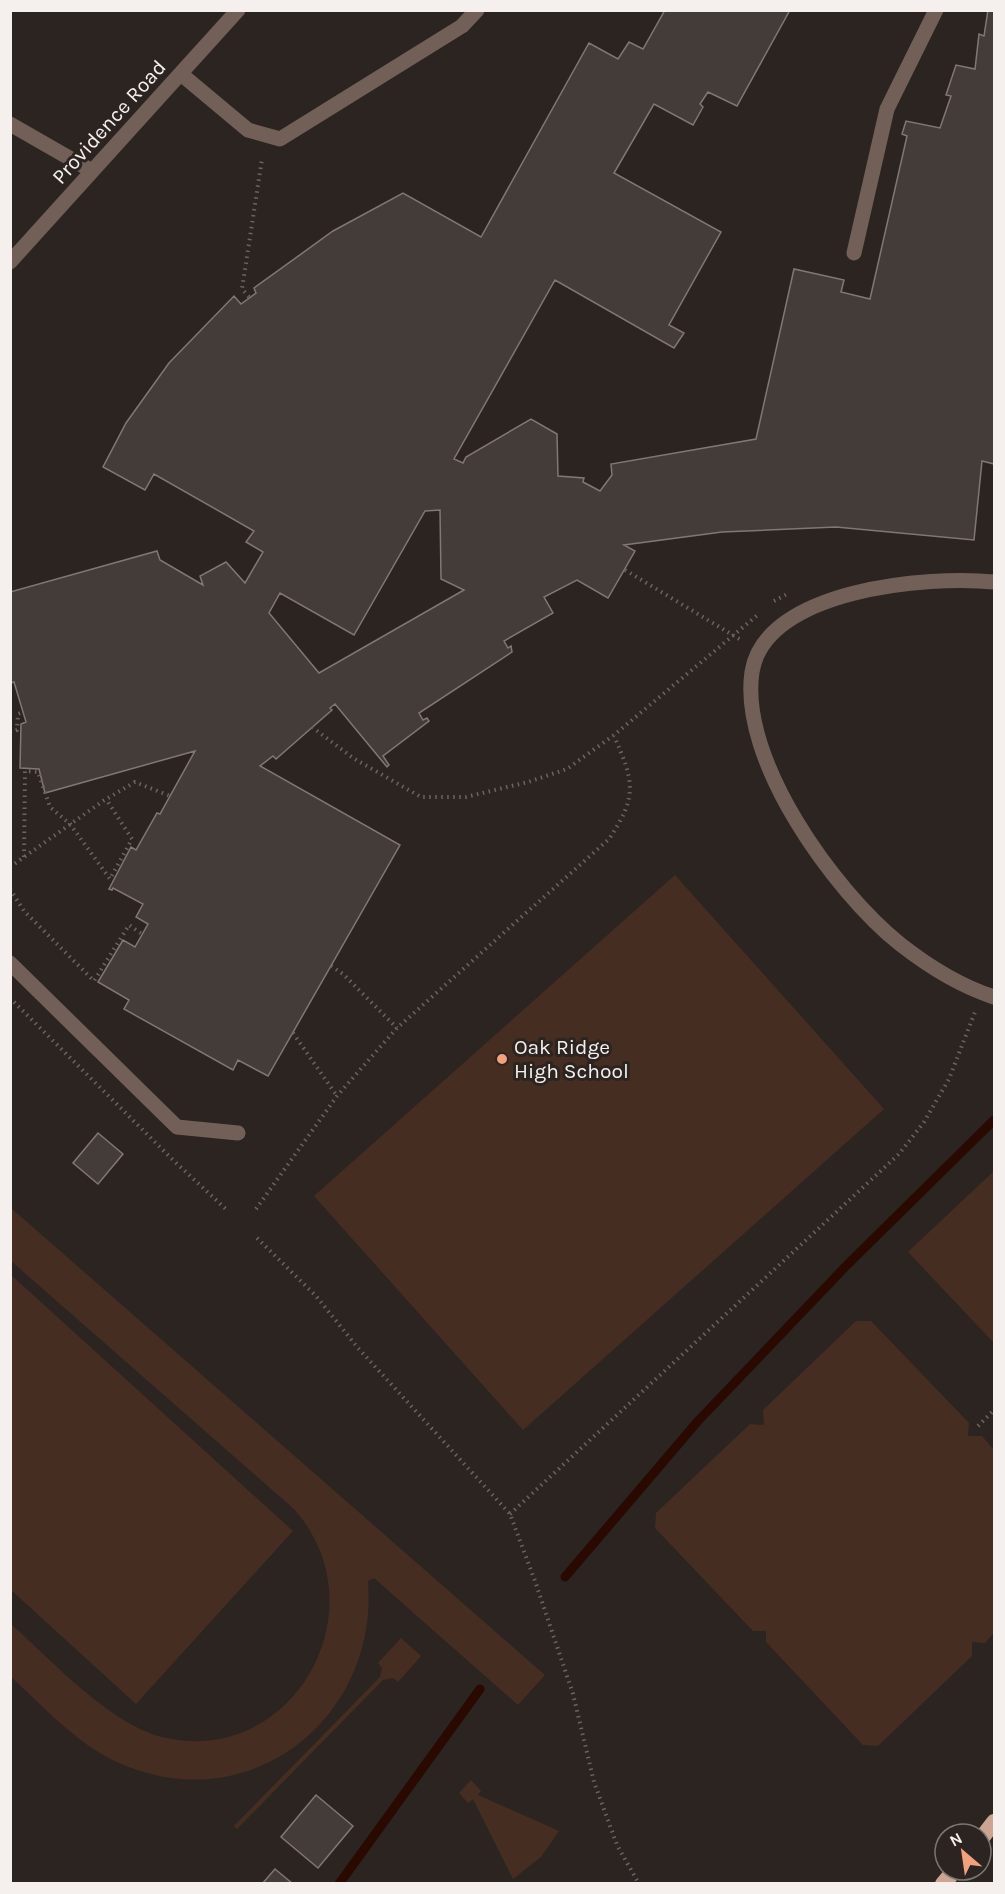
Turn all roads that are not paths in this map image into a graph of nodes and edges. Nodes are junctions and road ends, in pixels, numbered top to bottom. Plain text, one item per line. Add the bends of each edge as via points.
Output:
1 (238, 10) edge
2 (477, 10) edge
3 (936, 10) edge
4 (181, 74) junction
5 (10, 124) edge
6 (92, 171) junction
7 (854, 253) dead end
8 (10, 262) edge
9 (994, 582) edge
10 (10, 963) edge
11 (989, 995) edge
12 (238, 1133) dead end

1 - 4 street, Providence Road
2 - 4 street via 462,26 280,139 248,130
3 - 7 street via 887,109
4 - 6 street, Providence Road
5 - 6 street
6 - 8 street, Providence Road
9 - 11 street via 935,582 837,597 802,611 776,630 761,649 753,671 751,703 777,786 809,841 855,899 900,943 957,982
10 - 12 street via 177,1127

